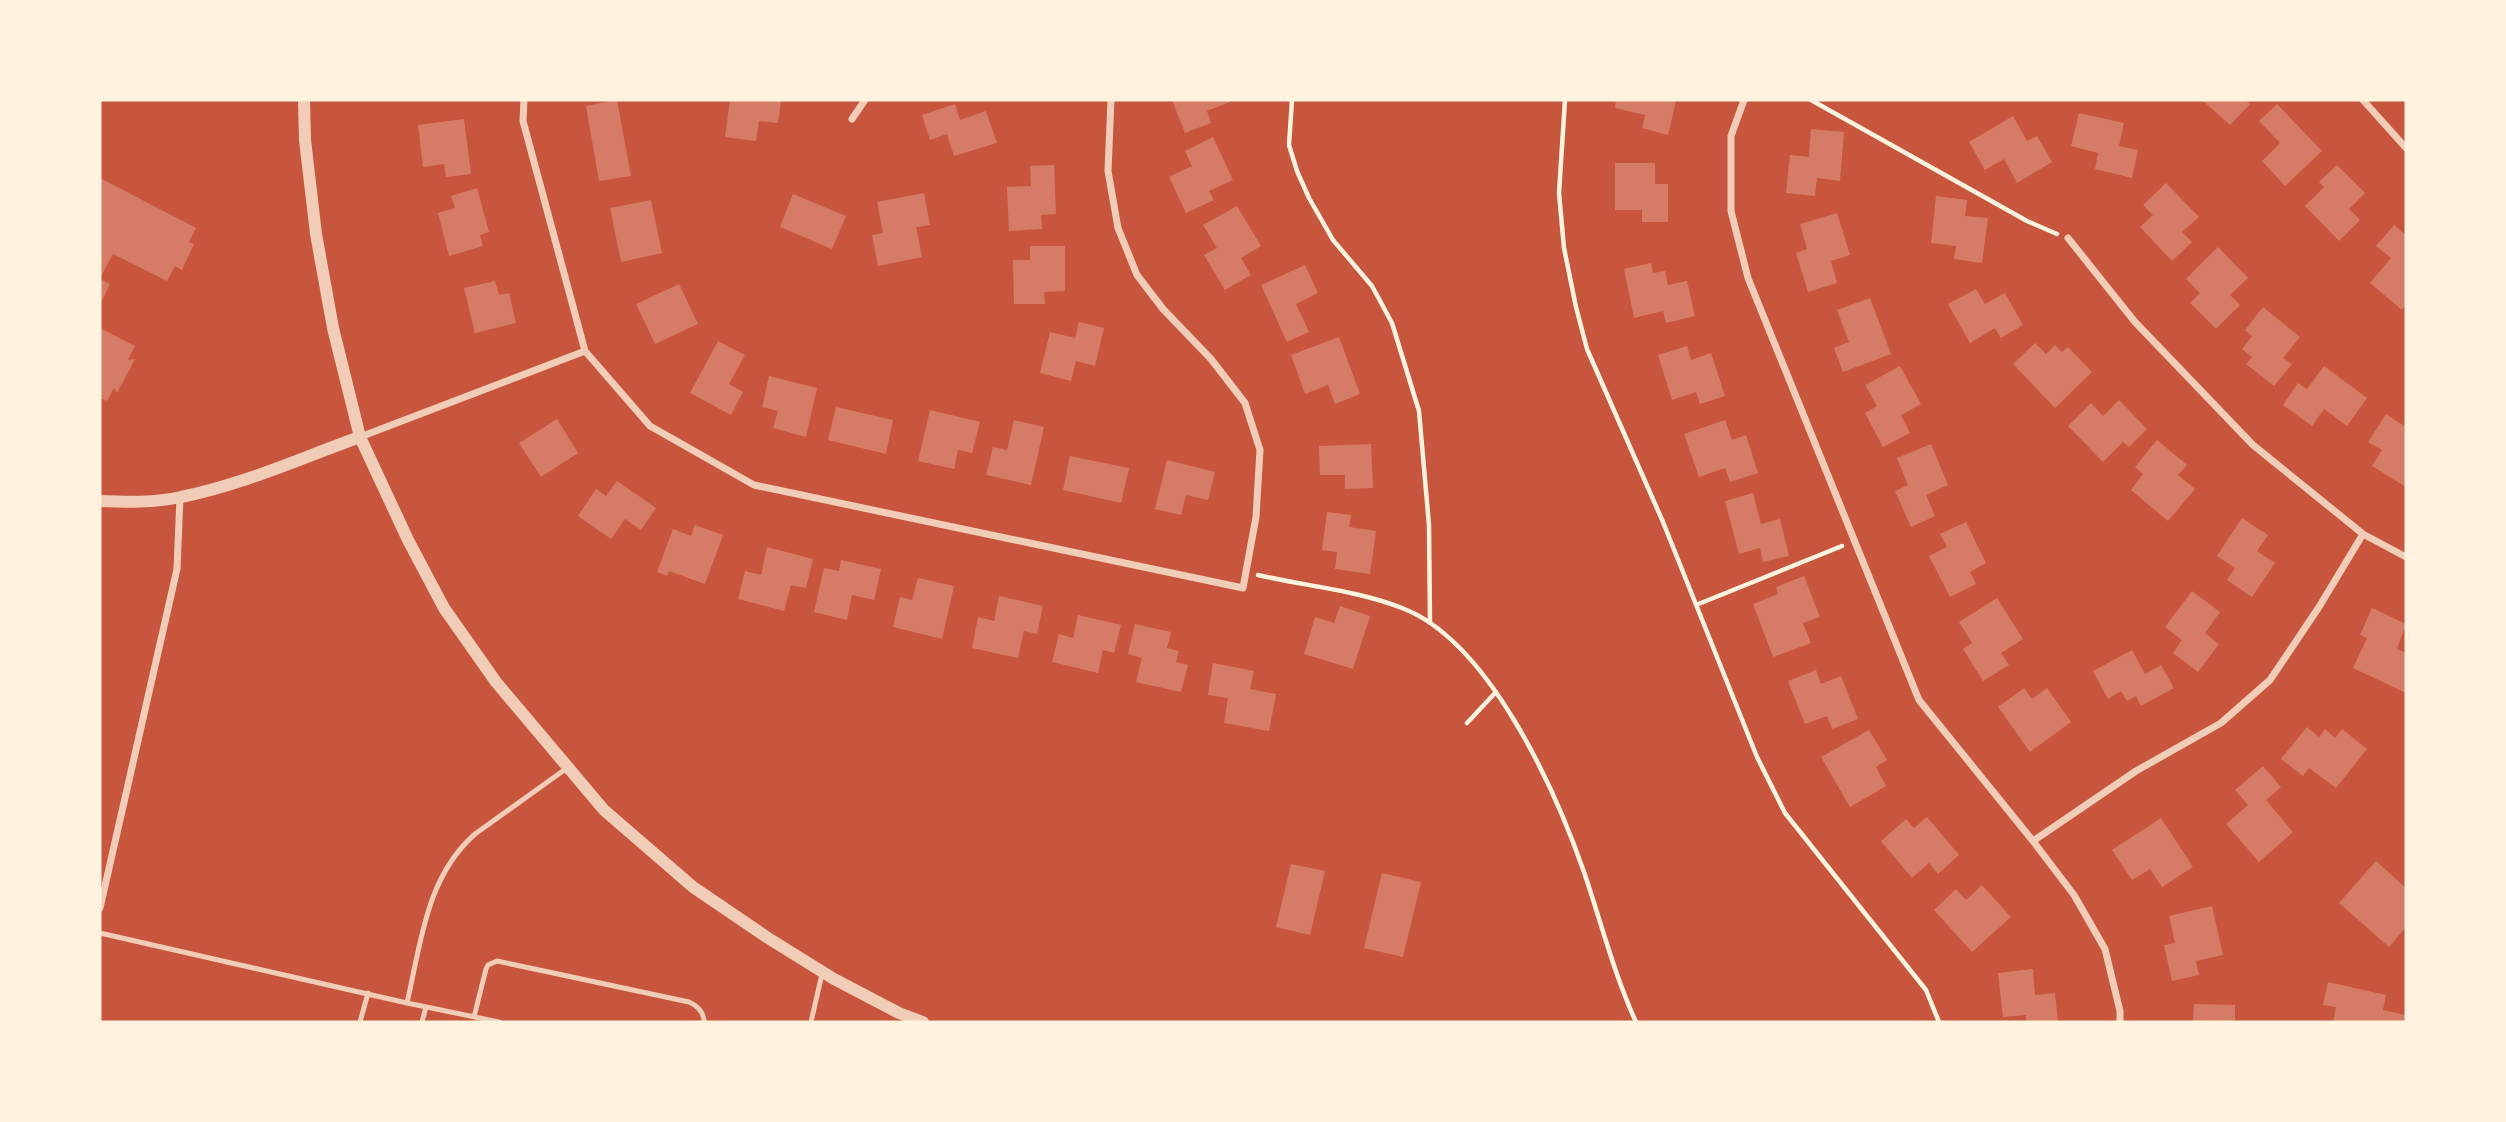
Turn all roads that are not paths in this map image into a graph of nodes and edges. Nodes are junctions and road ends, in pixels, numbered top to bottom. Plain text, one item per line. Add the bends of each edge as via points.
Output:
1 (304, 100) edge
2 (524, 100) edge
3 (865, 100) edge
4 (1111, 100) edge
5 (1744, 100) edge
6 (2363, 100) edge
7 (852, 119) dead end
8 (2406, 148) edge
9 (2068, 238) road end
10 (585, 351) junction
11 (360, 437) junction
12 (180, 497) junction
13 (100, 501) edge
14 (2363, 534) junction
15 (2406, 557) edge
16 (567, 768) junction
17 (2033, 841) junction
18 (100, 908) edge
19 (100, 933) edge
20 (823, 972) junction
21 (368, 993) junction
22 (407, 1003) junction
23 (426, 1007) junction
24 (474, 1017) junction
25 (360, 1022) edge
26 (422, 1022) edge
27 (499, 1022) edge
28 (704, 1022) edge
29 (811, 1022) edge
30 (923, 1022) edge
31 (2120, 1022) edge

1 - 11 street via 316,234
2 - 10 street via 523,121
3 - 7 street
4 - 10 street via 1108,171 1118,228 1137,275 1245,404 1260,450 1256,517 1243,588 754,485 650,426
5 - 17 street via 1731,136 1731,211 1748,278 1919,701
6 - 8 street
9 - 14 street via 2135,323 2253,445
10 - 11 street
11 - 12 street
11 - 16 street via 444,608 496,682
12 - 13 street
12 - 18 street via 177,569
14 - 15 street
14 - 17 street via 2270,680 2221,723 2136,771
16 - 20 street via 604,810 693,887
16 - 22 lane via 475,834 449,864 427,911
17 - 31 street via 2074,895 2105,949
19 - 21 lane
20 - 29 lane
20 - 30 street
21 - 22 lane
21 - 25 lane
22 - 23 lane
23 - 24 lane
23 - 26 lane
24 - 27 lane
24 - 28 lane via 486,969 497,961 690,1002 703,1014

